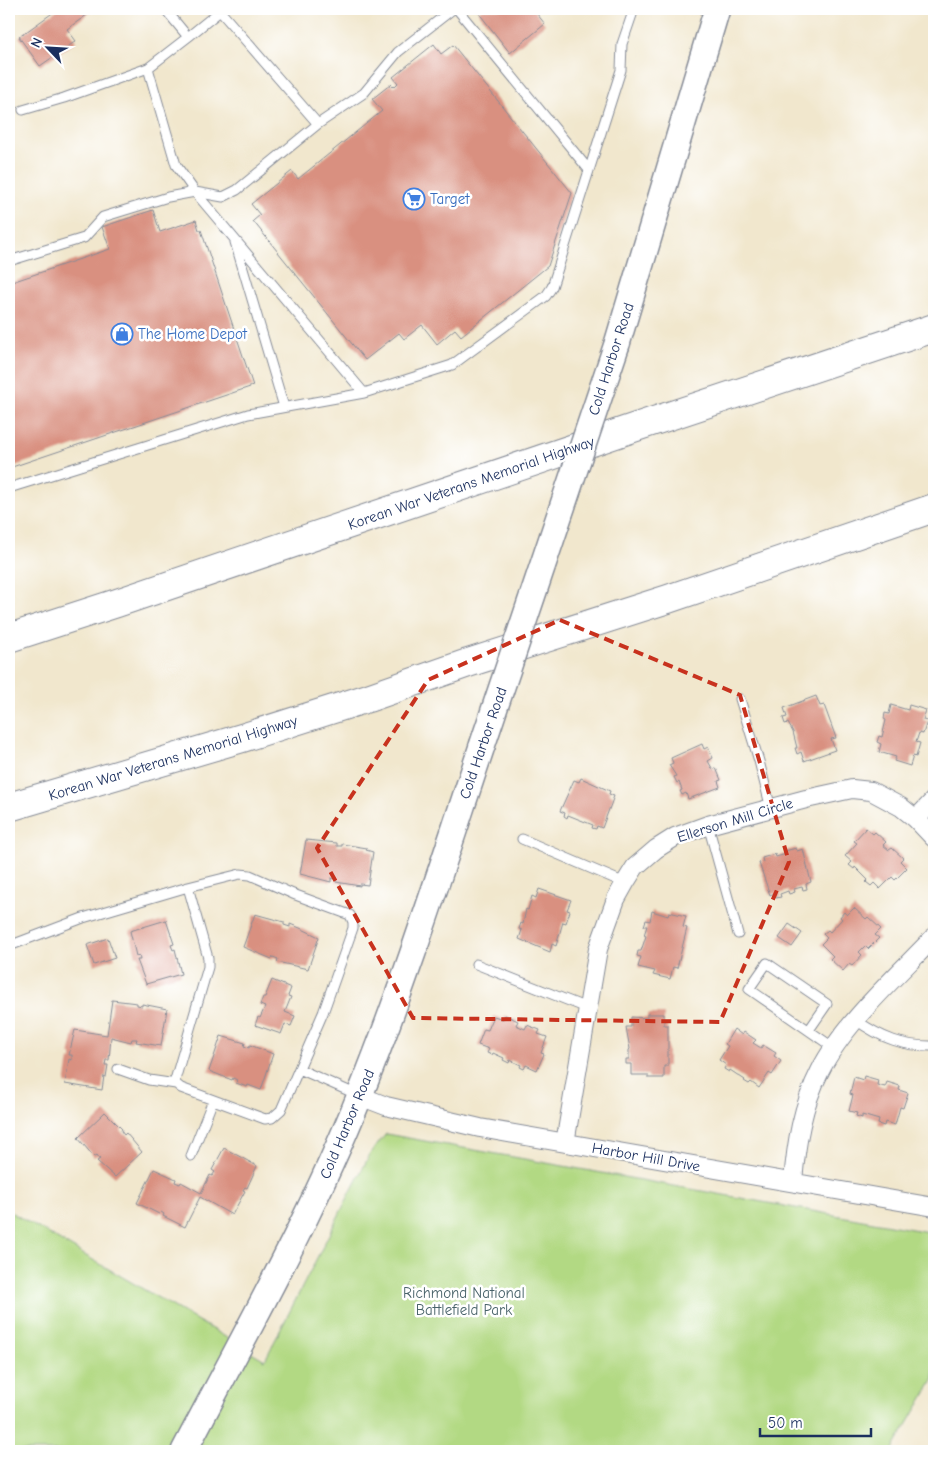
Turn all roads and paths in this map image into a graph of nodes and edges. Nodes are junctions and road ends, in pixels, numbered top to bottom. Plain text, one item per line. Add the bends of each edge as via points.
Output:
1 (164, 9) edge
2 (453, 9) edge
3 (457, 9) edge
4 (634, 9) edge
5 (717, 9) edge
6 (188, 37) junction
7 (148, 68) junction
8 (23, 110) dead end
9 (318, 124) junction
10 (589, 170) junction
11 (195, 192) junction
12 (234, 239) junction
13 (9, 261) edge
14 (934, 328) edge
15 (364, 393) junction
16 (284, 407) junction
17 (9, 488) edge
18 (934, 508) edge
19 (9, 638) edge
20 (740, 699) dead end
21 (934, 800) edge
22 (9, 807) edge
23 (772, 809) junction
24 (916, 820) junction
25 (708, 825) junction
26 (934, 838) edge
27 (522, 839) dead end
28 (625, 883) junction
29 (188, 887) junction
30 (738, 934) dead end
31 (934, 937) edge
32 (9, 946) edge
33 (476, 964) dead end
34 (587, 1008) junction
35 (856, 1020) junction
36 (809, 1030) junction
37 (934, 1046) edge
38 (834, 1048) junction
39 (118, 1069) dead end
40 (299, 1069) junction
41 (176, 1084) junction
42 (360, 1096) junction
43 (213, 1100) junction
44 (565, 1143) junction
45 (191, 1156) dead end
46 (792, 1182) junction
47 (934, 1206) edge
48 (184, 1451) edge

1 - 6 lane
2 - 9 lane via 398,52 364,93
3 - 10 lane
4 - 10 lane via 622,44 622,70
5 - 42 main road, Cold Harbor Road, bridge via 617,344 394,1005
6 - 7 lane
6 - 9 lane via 220,11
7 - 8 lane
7 - 11 lane via 176,165
9 - 11 lane via 237,190 223,197
10 - 15 lane via 552,287 546,296 452,365
11 - 12 lane
11 - 13 lane via 168,196 103,217 84,238
12 - 15 lane
12 - 16 lane
14 - 19 highway, Korean War Veterans Memorial Highway
15 - 16 lane
16 - 17 lane via 248,414
18 - 22 highway, Korean War Veterans Memorial Highway via 350,704
20 - 23 lane
21 - 24 street
23 - 24 street, Ellerson Mill Circle via 852,789 871,791 901,807
23 - 25 street, Ellerson Mill Circle
24 - 26 street, Ellerson Mill Circle
25 - 28 street, Ellerson Mill Circle via 656,848 635,867
25 - 30 lane
27 - 28 lane
28 - 34 street, Ellerson Mill Circle via 598,948
29 - 32 lane via 83,918
29 - 40 lane via 240,874 250,875 350,915 353,928
29 - 41 lane via 208,968
31 - 35 street
33 - 34 lane
34 - 44 street, Ellerson Mill Circle
35 - 37 lane via 888,1040 906,1045
35 - 38 street
36 - 36 lane via 749,990 768,962 827,1004
36 - 38 lane
38 - 46 street via 820,1070 802,1117
39 - 41 lane via 149,1080
40 - 42 lane
40 - 43 lane via 281,1110 272,1118 264,1119
41 - 43 lane
42 - 44 street, Harbor Hill Drive via 386,1106 471,1126
42 - 48 main road, Cold Harbor Road via 308,1216
43 - 45 lane
44 - 46 street, Harbor Hill Drive
46 - 47 street, Harbor Hill Drive

